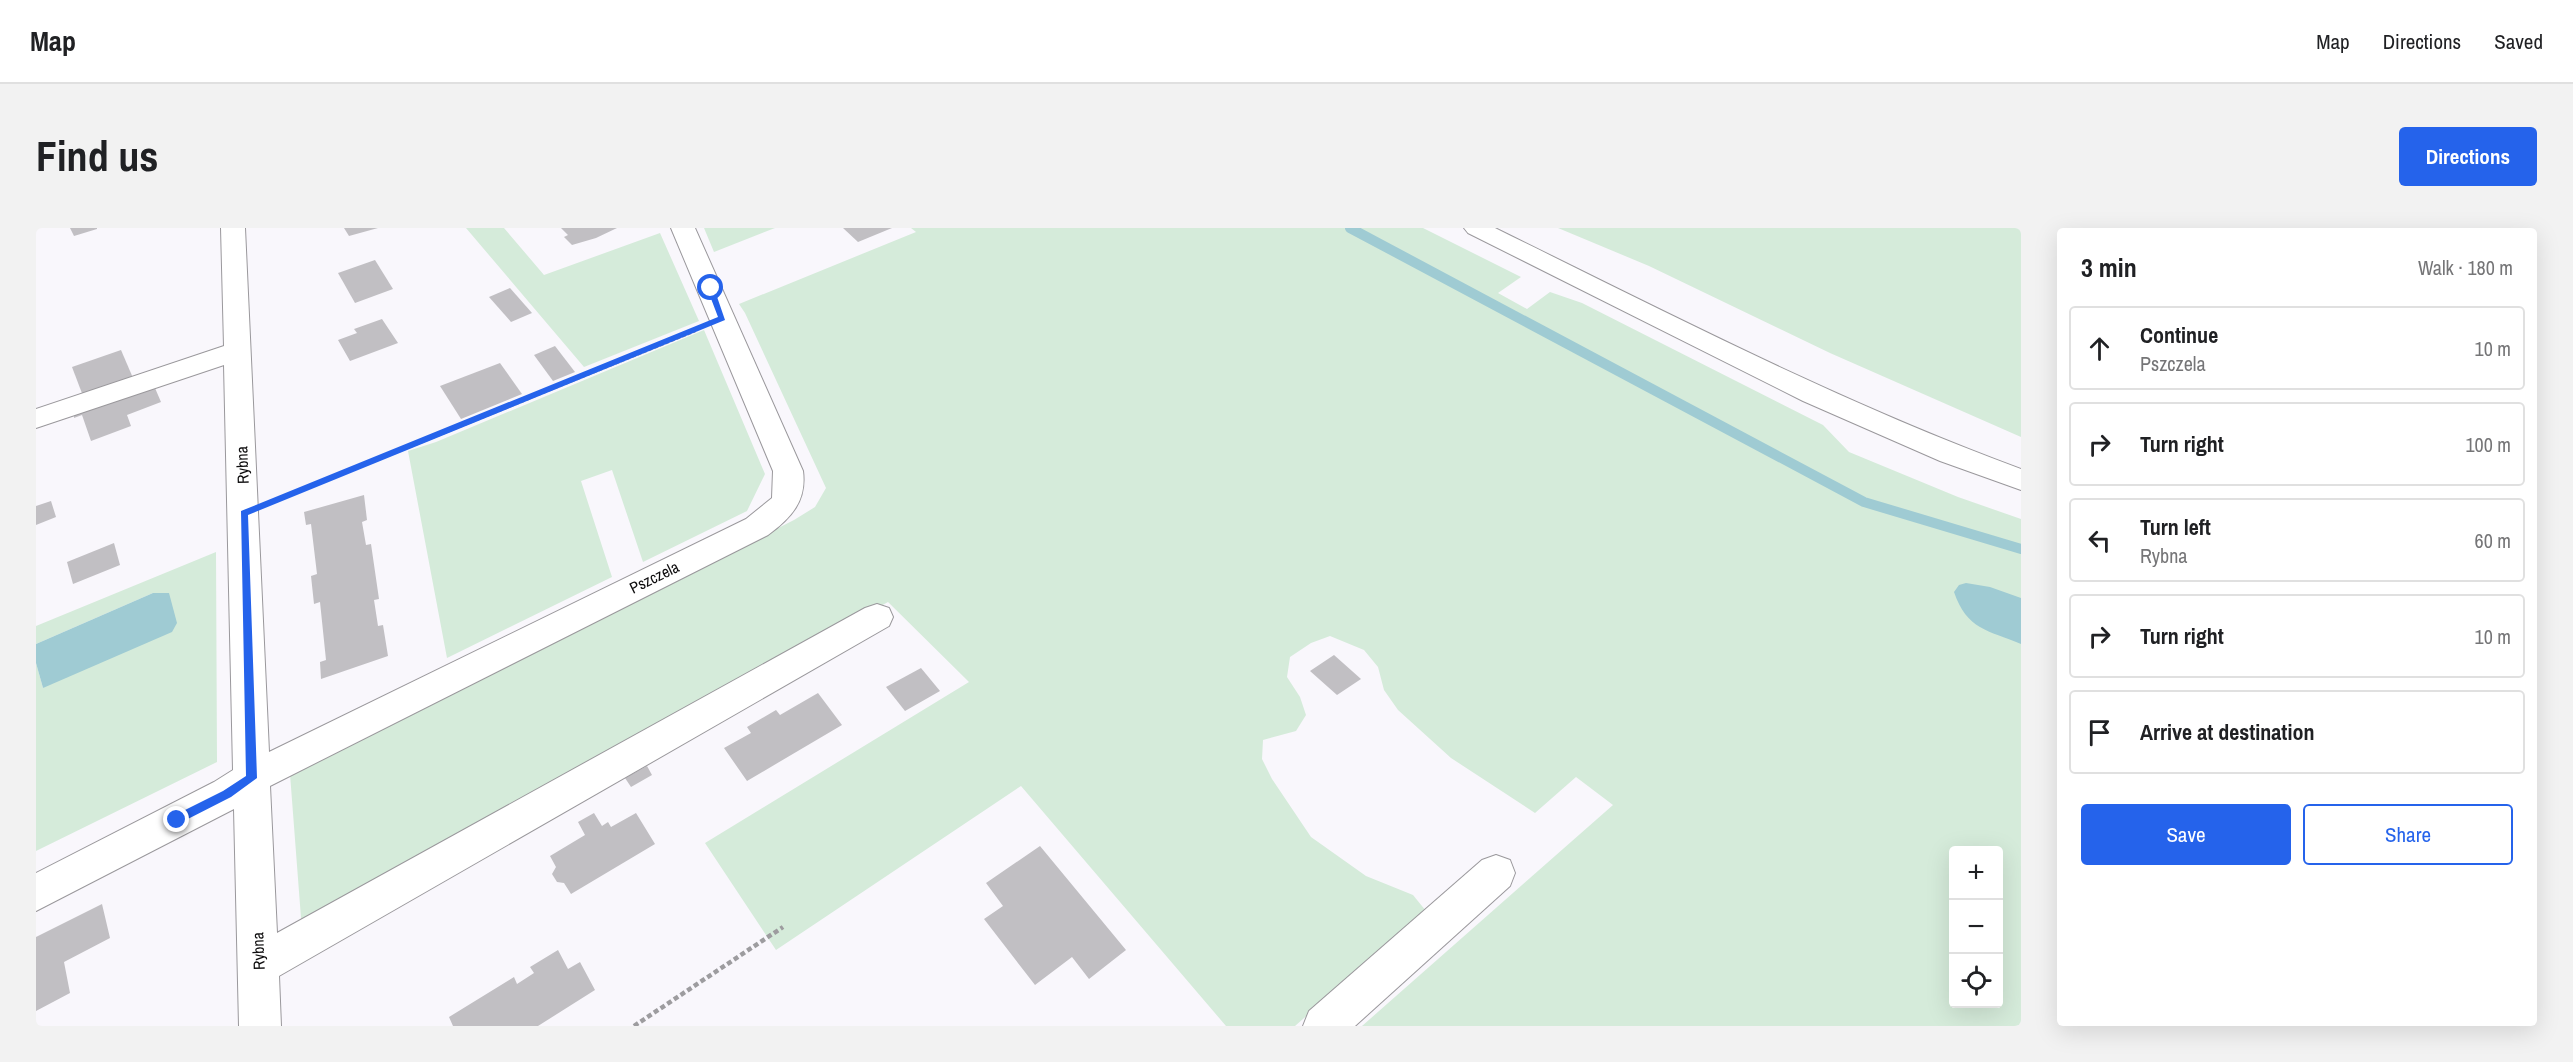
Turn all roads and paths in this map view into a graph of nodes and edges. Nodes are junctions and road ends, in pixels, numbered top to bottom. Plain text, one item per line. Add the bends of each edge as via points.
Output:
1 (233, 228) edge
2 (683, 228) edge
3 (1476, 228) edge
4 (723, 318) junction
5 (237, 351) junction
6 (36, 419) edge
7 (2021, 480) edge
8 (244, 514) junction
9 (877, 617) dead end
10 (251, 778) junction
11 (1496, 873) dead end
12 (36, 893) edge
13 (783, 927) dead end
14 (258, 966) junction
15 (260, 1026) edge
16 (634, 1026) edge
17 (1324, 1026) edge

1 - 5 street, Rybna
2 - 4 street, Pszczela
3 - 7 street via 1861,416 1955,457
4 - 8 path
4 - 10 street, Pszczela via 788,471 789,496 778,512 756,527
5 - 6 street
5 - 8 street, Rybna
8 - 10 street, Rybna
9 - 14 street
10 - 12 street, Pszczela
10 - 14 street, Rybna
11 - 17 street
13 - 16 path
14 - 15 street, Rybna

